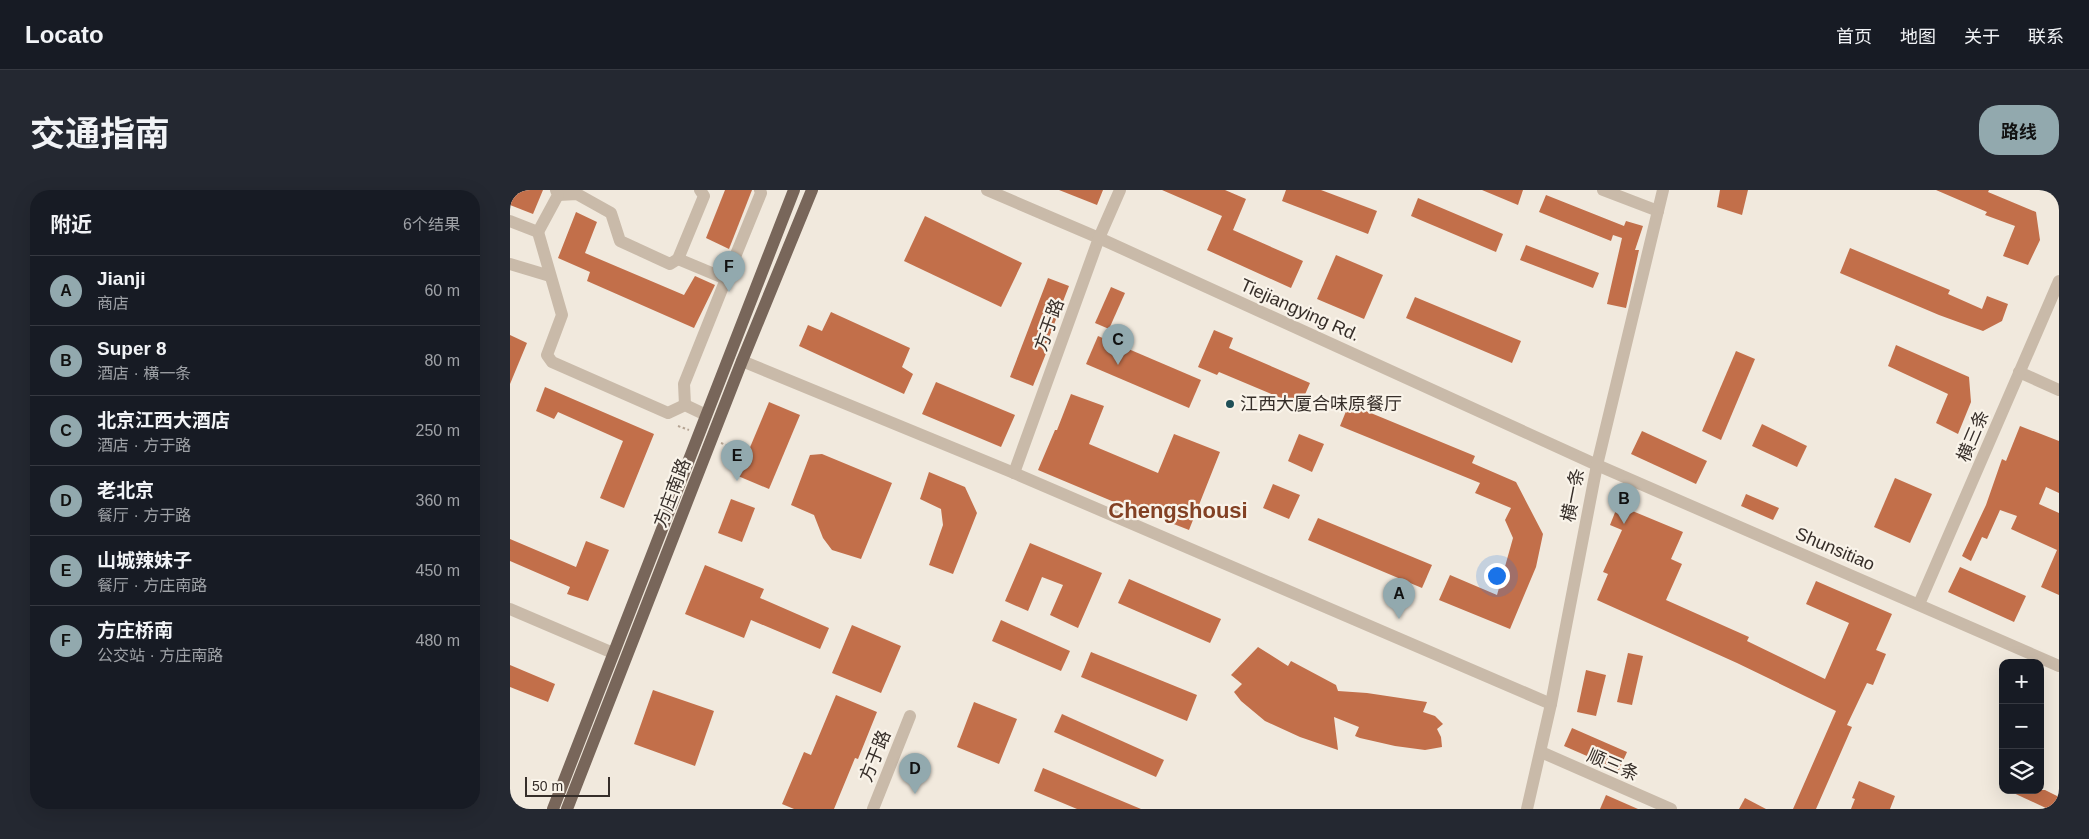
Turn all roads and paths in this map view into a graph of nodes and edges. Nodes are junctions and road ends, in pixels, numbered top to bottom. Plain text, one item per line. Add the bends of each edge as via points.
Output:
1 (700, 190) edge
2 (760, 190) edge
3 (794, 190) edge
4 (812, 190) edge
5 (987, 190) edge
6 (1120, 190) edge
7 (1604, 190) edge
8 (1663, 190) edge
9 (557, 192) edge
10 (1658, 211) junction
11 (510, 221) edge
12 (538, 232) junction
13 (1099, 238) junction
14 (678, 259) junction
15 (510, 264) edge
16 (550, 276) junction
17 (726, 279) junction
18 (2059, 281) edge
19 (742, 360) junction
20 (2019, 372) junction
21 (2059, 390) edge
22 (685, 405) junction
23 (706, 415) junction
24 (1596, 465) junction
25 (1014, 473) junction
26 (1919, 604) junction
27 (510, 609) edge
28 (613, 653) junction
29 (2059, 666) edge
30 (1551, 704) junction
31 (910, 716) dead end
32 (1541, 752) junction
33 (553, 809) edge
34 (567, 809) edge
35 (872, 809) edge
36 (1527, 809) edge
37 (1671, 809) edge

1 - 14 street via 704,196
2 - 17 street
3 - 23 main road, 方庄南路
4 - 19 main road, 方庄南路
5 - 13 street, Tiejiangying Rd.
6 - 13 street, 方于路
7 - 10 street
8 - 10 street, 横一条
9 - 12 street
9 - 14 street via 577,194 611,213 620,241 670,264
10 - 24 street, 横一条
11 - 12 street
12 - 16 street
13 - 24 street, Tiejiangying Rd.
13 - 25 street, 方于路
14 - 17 street
15 - 16 street
16 - 22 street via 562,315 547,354 552,362 668,413
17 - 22 street via 684,384
18 - 20 street, 横三条
19 - 25 street
19 - 34 main road, 方庄南路
20 - 21 street
20 - 26 street, 横三条
22 - 23 street
23 - 28 main road, 方庄南路
24 - 26 street, Shunsitiao
24 - 30 street, 横一条
25 - 30 street
26 - 29 street, Shunsitiao
27 - 28 street
28 - 33 main road, 方庄南路
30 - 32 street, 横一条
31 - 35 street, 方于路
32 - 36 street, 横一条
32 - 37 street, 顺三条

